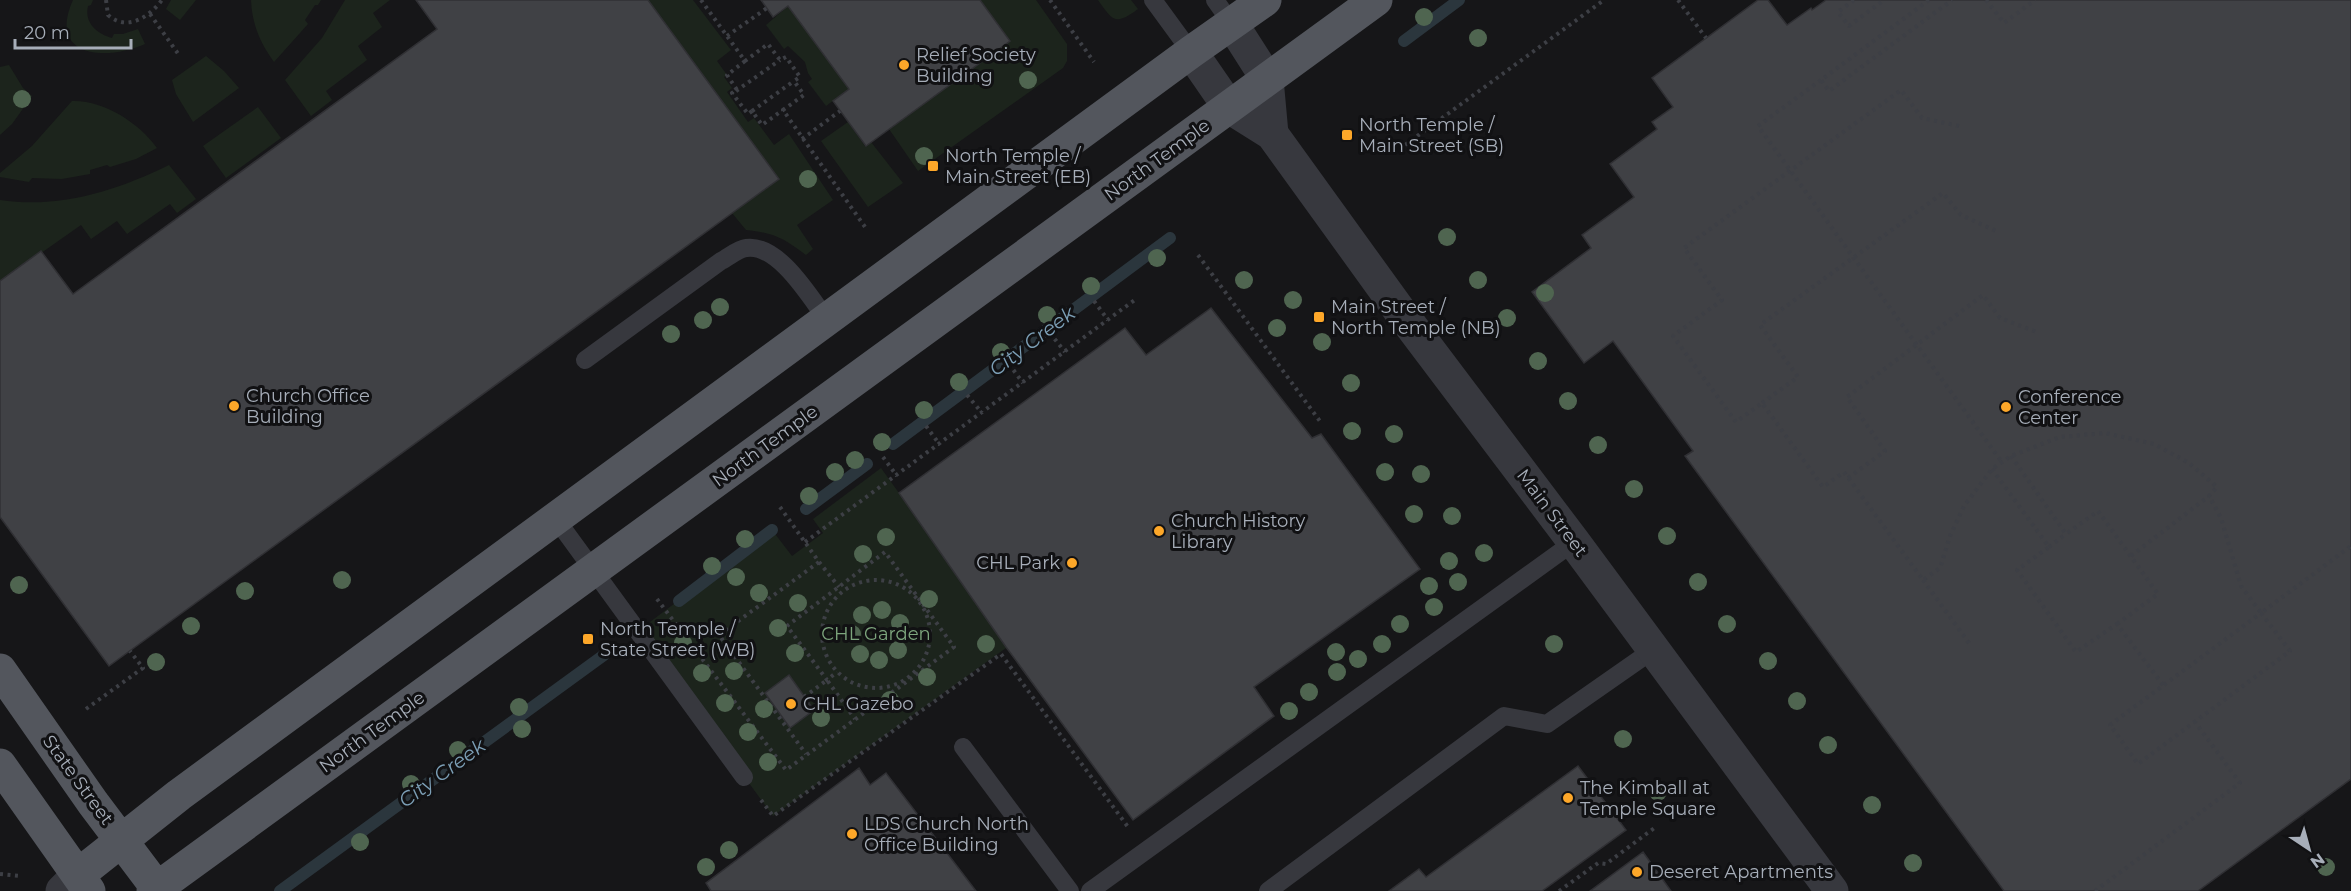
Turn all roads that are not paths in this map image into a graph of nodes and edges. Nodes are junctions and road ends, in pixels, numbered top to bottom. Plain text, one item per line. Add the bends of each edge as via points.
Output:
1 (1153, 0) edge
2 (1265, 0) edge
3 (1376, 0) edge
4 (1223, 12) edge
5 (1191, 52) junction
6 (1267, 79) junction
7 (1228, 107) junction
8 (1272, 134) junction
9 (827, 320) junction
10 (585, 360) dead end
11 (556, 519) junction
12 (1574, 542) junction
13 (594, 571) junction
14 (1653, 650) junction
15 (0, 670) edge
16 (963, 747) dead end
17 (0, 765) edge
18 (744, 777) road end
19 (121, 840) junction
20 (76, 886) edge
21 (155, 890) edge
22 (1070, 891) edge
23 (1090, 891) edge
24 (1268, 891) edge
25 (1832, 891) edge

1 - 5 lane
2 - 4 main road
3 - 6 main road, North Temple
4 - 5 main road
4 - 6 street
5 - 7 street, Main Street
5 - 9 main road
6 - 7 main road, North Temple
6 - 8 street
7 - 8 street, Main Street
7 - 13 main road, North Temple
8 - 12 street, Main Street
9 - 10 lane via 779,261 763,249 745,248 721,261
9 - 11 main road
11 - 13 lane
11 - 19 main road
12 - 14 street, Main Street
12 - 23 lane
13 - 18 lane
13 - 21 main road, North Temple
14 - 24 lane via 1547,724 1504,716
14 - 25 street, Main Street
15 - 19 main road, State Street
16 - 22 lane
17 - 20 main road
19 - 20 main road
19 - 21 main road, State Street

